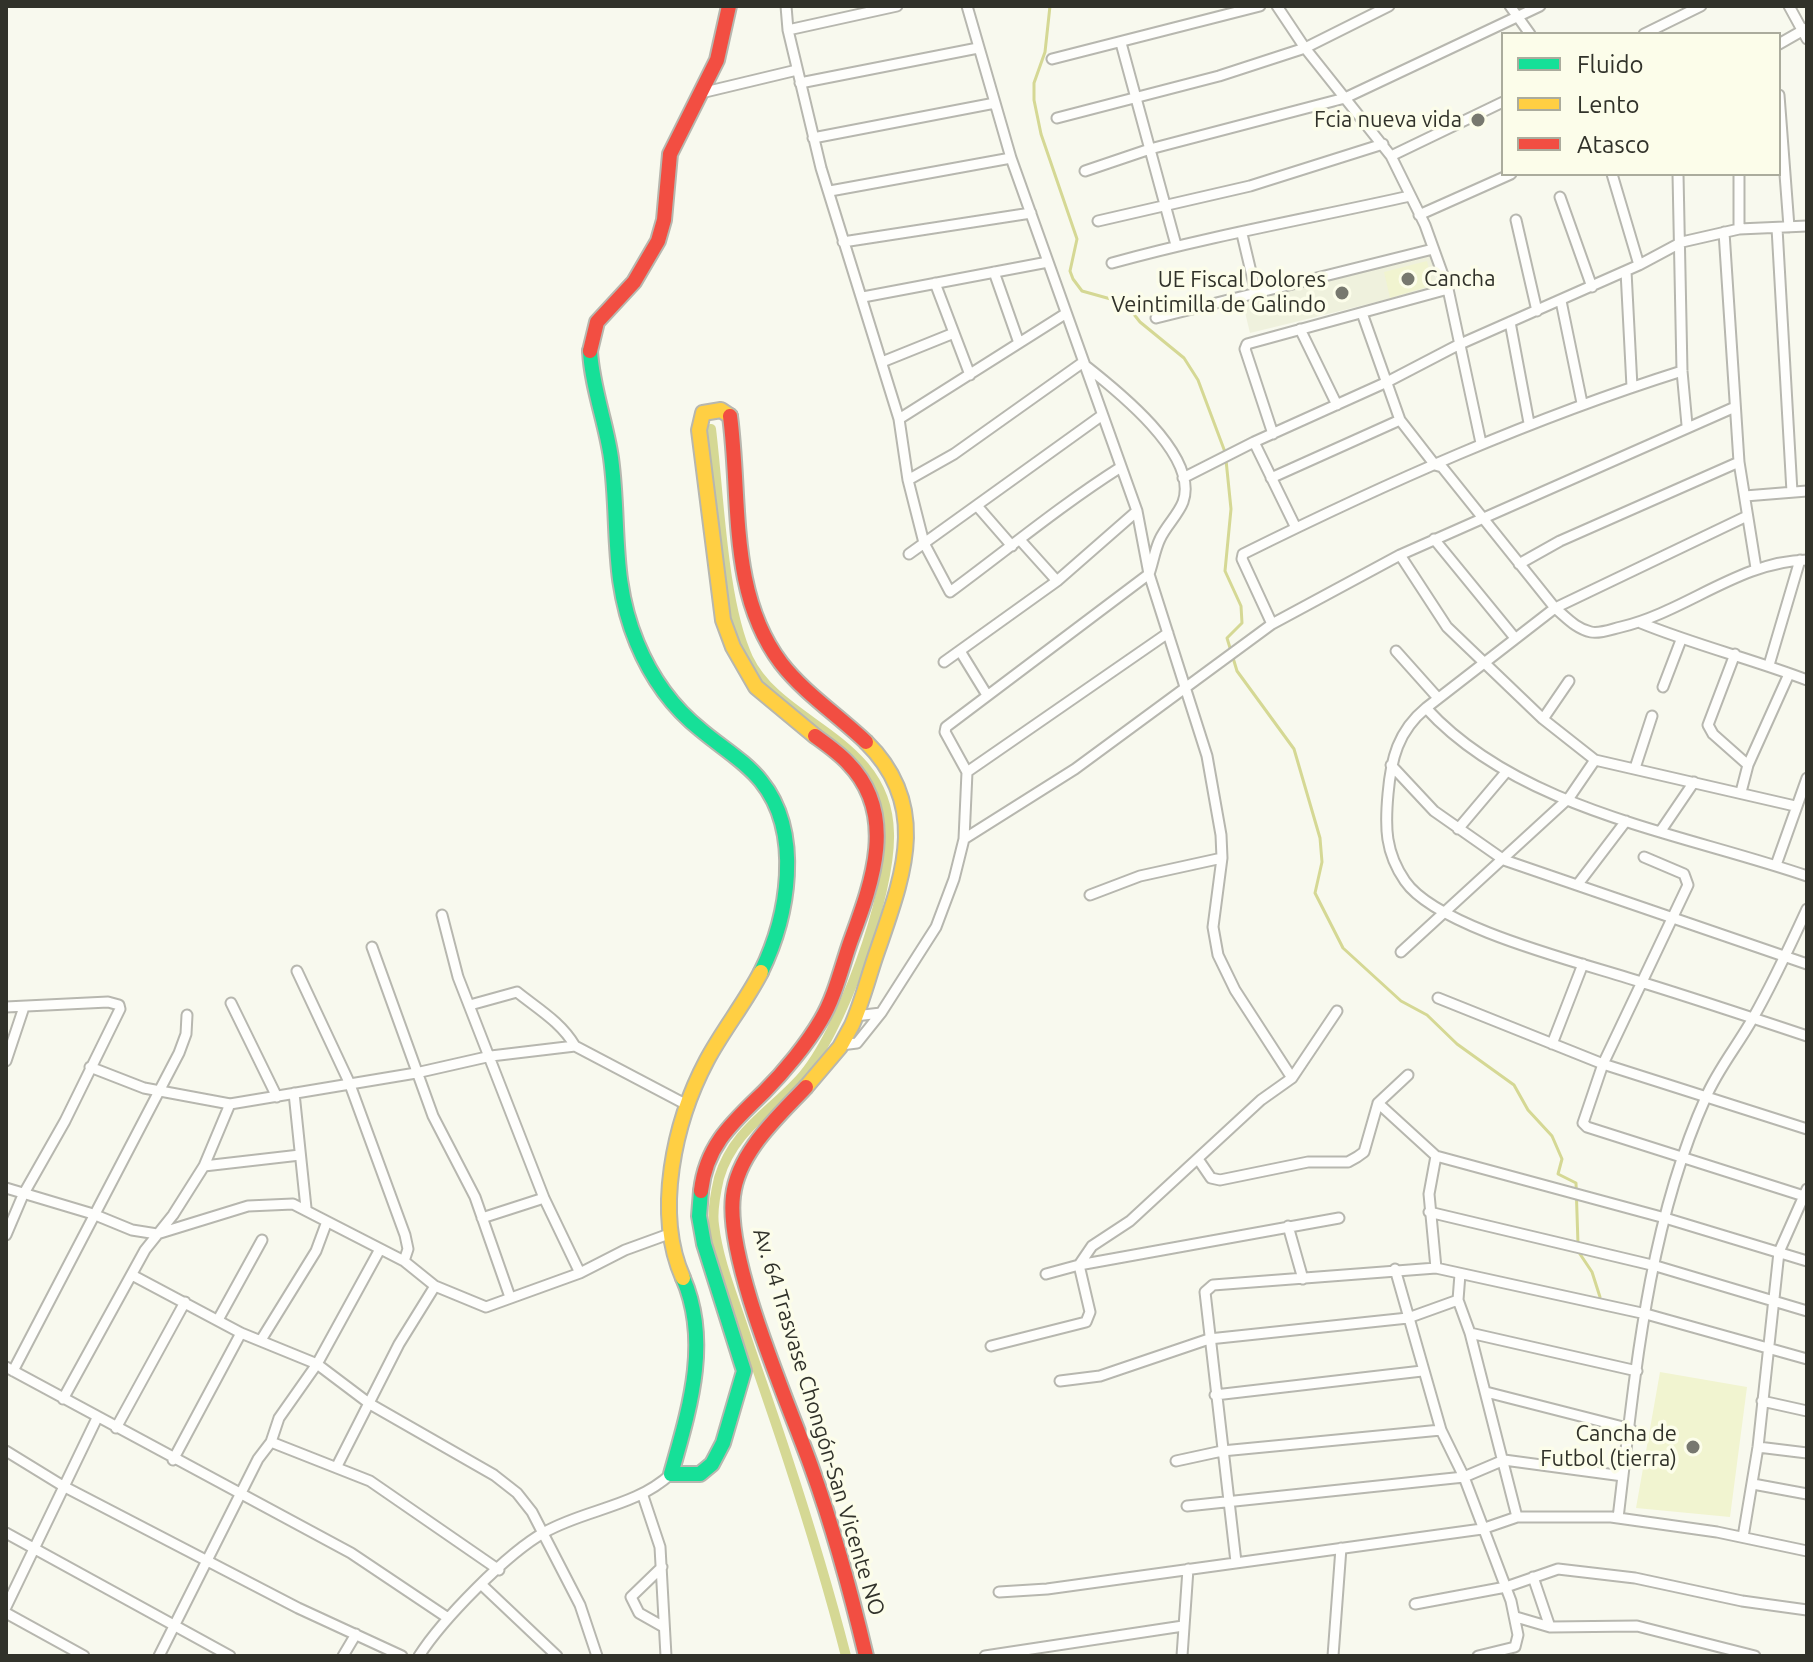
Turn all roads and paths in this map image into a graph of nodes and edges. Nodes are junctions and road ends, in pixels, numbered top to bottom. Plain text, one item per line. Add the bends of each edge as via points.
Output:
1 (729, 6) edge
2 (786, 6) edge
3 (897, 6) edge
4 (967, 6) edge
5 (1260, 6) edge
6 (1277, 6) edge
7 (1389, 6) edge
8 (1510, 6) edge
9 (1540, 6) edge
10 (1701, 6) edge
11 (1789, 6) edge
12 (1518, 17) junction
13 (788, 30) junction
14 (1529, 32) edge
15 (1648, 32) edge
16 (1806, 33) edge
17 (1121, 43) junction
18 (1781, 43) edge
19 (978, 48) junction
20 (1305, 48) junction
21 (1052, 59) dead end
22 (797, 70) junction
23 (800, 83) junction
24 (697, 93) junction
25 (1345, 98) junction
26 (1136, 99) junction
27 (995, 103) junction
28 (1501, 103) edge
29 (1057, 118) dead end
30 (1781, 121) edge
31 (813, 138) junction
32 (1383, 144) junction
33 (1150, 149) junction
34 (1391, 156) junction
35 (1011, 158) junction
36 (1085, 171) dead end
37 (1507, 176) edge
38 (1613, 176) edge
39 (1678, 176) edge
40 (1739, 176) edge
41 (830, 191) junction
42 (1410, 196) junction
43 (1560, 197) dead end
44 (1166, 206) junction
45 (1031, 213) junction
46 (1419, 215) junction
47 (1516, 220) dead end
48 (1098, 221) dead end
49 (1807, 226) edge
50 (1789, 227) junction
51 (1777, 228) junction
52 (1739, 229) junction
53 (1724, 232) junction
54 (1242, 234) junction
55 (843, 242) junction
56 (1682, 242) junction
57 (1176, 245) junction
58 (1433, 249) junction
59 (1048, 262) junction
60 (1112, 263) dead end
61 (1639, 265) junction
62 (1626, 271) junction
63 (994, 272) junction
64 (935, 283) junction
65 (1592, 287) junction
66 (1448, 289) junction
67 (1256, 293) junction
68 (863, 297) junction
69 (1561, 301) junction
70 (1537, 311) junction
71 (1362, 313) junction
72 (1065, 314) junction
73 (1156, 318) dead end
74 (1510, 322) junction
75 (1300, 329) junction
76 (954, 333) junction
77 (1019, 343) junction
78 (1458, 345) junction
79 (882, 362) junction
80 (1082, 363) junction
81 (1682, 371) junction
82 (970, 375) junction
83 (1387, 382) junction
84 (1632, 387) junction
85 (1582, 403) junction
86 (1337, 405) junction
87 (1735, 407) junction
88 (1101, 416) junction
89 (899, 419) junction
90 (1400, 420) junction
91 (1529, 423) junction
92 (1687, 425) junction
93 (1273, 434) junction
94 (1254, 442) junction
95 (1481, 443) junction
96 (1739, 462) junction
97 (1435, 465) junction
98 (1121, 467) junction
99 (1183, 478) junction
100 (1271, 478) junction
101 (908, 480) junction
102 (1807, 491) edge
103 (1792, 492) junction
104 (1745, 496) junction
105 (978, 507) junction
106 (1137, 511) junction
107 (1483, 517) junction
108 (1745, 517) junction
109 (1296, 528) junction
110 (1434, 539) junction
111 (924, 543) junction
112 (1016, 544) junction
113 (909, 554) dead end
114 (1400, 555) junction
115 (1804, 560) edge
116 (1519, 564) junction
117 (1756, 568) junction
118 (1149, 574) junction
119 (1057, 581) junction
120 (1555, 608) junction
121 (1640, 622) junction
122 (1272, 624) junction
123 (1168, 633) junction
124 (1515, 638) junction
125 (1681, 640) junction
126 (960, 651) junction
127 (1396, 651) dead end
128 (1735, 654) junction
129 (944, 662) dead end
130 (1483, 663) junction
131 (1769, 665) junction
132 (1789, 674) junction
133 (1807, 680) edge
134 (1569, 681) dead end
135 (1186, 687) junction
136 (1663, 687) dead end
137 (987, 695) junction
138 (1438, 698) junction
139 (1426, 708) junction
140 (1652, 716) dead end
141 (1543, 719) junction
142 (1595, 760) junction
143 (1391, 765) junction
144 (1748, 765) junction
145 (1635, 768) junction
146 (1507, 771) junction
147 (967, 772) junction
148 (1807, 778) edge
149 (1694, 782) junction
150 (1741, 792) junction
151 (1569, 798) junction
152 (1800, 805) edge
153 (1626, 821) junction
154 (1458, 829) junction
155 (1660, 832) junction
156 (964, 839) junction
157 (1644, 857) dead end
158 (1222, 858) junction
159 (1504, 860) junction
160 (1776, 865) junction
161 (1807, 876) edge
162 (1578, 884) junction
163 (1090, 895) dead end
164 (1807, 909) edge
165 (1442, 911) junction
166 (442, 915) dead end
167 (1673, 919) junction
168 (372, 947) dead end
169 (1401, 952) dead end
170 (1785, 957) junction
171 (1583, 964) junction
172 (1807, 964) edge
173 (297, 971) dead end
174 (1642, 982) junction
175 (1438, 998) dead end
176 (231, 1003) dead end
177 (470, 1005) junction
178 (6, 1007) edge
179 (24, 1007) junction
180 (1337, 1011) dead end
181 (881, 1013) junction
182 (187, 1015) dead end
183 (855, 1016) junction
184 (1753, 1018) junction
185 (1807, 1036) edge
186 (1552, 1044) junction
187 (841, 1045) junction
188 (575, 1046) junction
189 (491, 1056) junction
190 (6, 1061) edge
191 (1603, 1064) junction
192 (90, 1067) junction
193 (416, 1073) junction
194 (1408, 1075) dead end
195 (1292, 1078) junction
196 (349, 1082) junction
197 (160, 1092) junction
198 (294, 1093) junction
199 (1707, 1095) junction
200 (277, 1097) junction
201 (1378, 1103) junction
202 (230, 1104) junction
203 (689, 1106) junction
204 (1807, 1129) edge
205 (300, 1155) junction
206 (1436, 1156) junction
207 (1683, 1158) junction
208 (1198, 1159) junction
209 (204, 1166) junction
210 (6, 1188) edge
211 (1806, 1194) edge
212 (23, 1195) junction
213 (544, 1198) junction
214 (306, 1208) junction
215 (1429, 1212) junction
216 (93, 1214) junction
217 (482, 1218) junction
218 (1339, 1218) dead end
219 (1665, 1218) junction
220 (326, 1224) junction
221 (1288, 1226) junction
222 (157, 1234) junction
223 (669, 1234) junction
224 (6, 1235) edge
225 (262, 1240) dead end
226 (379, 1251) junction
227 (1779, 1252) junction
228 (404, 1261) junction
229 (1807, 1261) edge
230 (1079, 1265) junction
231 (1656, 1266) junction
232 (1436, 1268) junction
233 (1395, 1269) junction
234 (580, 1273) junction
235 (1046, 1274) dead end
236 (1460, 1274) junction
237 (132, 1275) junction
238 (1303, 1279) junction
239 (435, 1286) junction
240 (510, 1297) junction
241 (1458, 1300) junction
242 (1772, 1300) junction
243 (185, 1302) junction
244 (1807, 1311) edge
245 (1646, 1314) junction
246 (219, 1318) junction
247 (1408, 1318) junction
248 (241, 1333) junction
249 (1470, 1333) junction
250 (1209, 1339) junction
251 (261, 1340) junction
252 (991, 1346) dead end
253 (1766, 1349) junction
254 (1807, 1359) edge
255 (317, 1364) junction
256 (10, 1369) edge
257 (1422, 1371) junction
258 (1637, 1371) junction
259 (1060, 1381) dead end
260 (1486, 1392) junction
261 (1215, 1395) junction
262 (63, 1399) junction
263 (1762, 1401) junction
264 (370, 1404) junction
265 (1807, 1411) edge
266 (97, 1418) junction
267 (116, 1428) junction
268 (1631, 1429) junction
269 (1441, 1430) junction
270 (271, 1442) junction
271 (1758, 1447) junction
272 (6, 1451) edge
273 (1222, 1451) junction
274 (1807, 1453) edge
275 (173, 1460) junction
276 (1504, 1460) junction
277 (1176, 1461) dead end
278 (337, 1466) junction
279 (671, 1474) junction
280 (1623, 1476) junction
281 (1464, 1477) junction
282 (1753, 1484) junction
283 (63, 1486) junction
284 (1807, 1494) edge
285 (242, 1496) junction
286 (643, 1496) junction
287 (1229, 1503) junction
288 (1187, 1506) dead end
289 (1517, 1517) junction
290 (1618, 1518) junction
291 (1482, 1529) junction
292 (6, 1533) edge
293 (543, 1533) junction
294 (1743, 1537) junction
295 (34, 1548) junction
296 (1341, 1548) junction
297 (1807, 1551) edge
298 (207, 1560) junction
299 (1236, 1562) junction
300 (662, 1567) junction
301 (1188, 1569) junction
302 (499, 1570) junction
303 (1533, 1577) junction
304 (483, 1586) junction
305 (1506, 1587) junction
306 (999, 1592) dead end
307 (1415, 1604) dead end
308 (6, 1607) edge
309 (1807, 1610) edge
310 (6, 1613) edge
311 (1516, 1617) junction
312 (448, 1618) junction
313 (175, 1626) junction
314 (662, 1626) junction
315 (1183, 1626) junction
316 (1550, 1627) junction
317 (356, 1634) junction
318 (422, 1654) edge
319 (84, 1656) edge
320 (159, 1656) edge
321 (230, 1656) edge
322 (343, 1656) edge
323 (402, 1656) edge
324 (557, 1656) edge
325 (597, 1656) edge
326 (666, 1656) edge
327 (866, 1656) edge
328 (985, 1656) edge
329 (1182, 1656) edge
330 (1333, 1656) edge
331 (1478, 1656) edge
332 (1755, 1656) edge

1 - 24 street via 722,47
2 - 13 street
3 - 13 street
4 - 19 street
5 - 17 street
6 - 20 street
7 - 20 street
8 - 12 street
9 - 12 street
10 - 15 street
11 - 16 street
12 - 14 street
12 - 25 street
13 - 22 street
16 - 18 street
17 - 21 street
17 - 26 street
19 - 23 street
19 - 27 street
20 - 25 street
20 - 26 street
22 - 23 street
22 - 24 street
23 - 31 street
24 - 203 street via 670,155 660,237 632,286 601,316 591,338 612,458 621,604 645,664 674,705 768,787 781,818 786,882 777,930 759,976 725,1028
25 - 32 street
25 - 33 street
26 - 29 street
26 - 33 street
27 - 31 street
27 - 35 street
28 - 34 street
30 - 50 street
31 - 41 street
32 - 34 street
32 - 44 street
33 - 36 street
33 - 44 street
34 - 42 street
35 - 41 street
35 - 45 street
37 - 46 street
38 - 61 street
39 - 56 street
40 - 52 street
41 - 55 street
42 - 46 street
42 - 54 street
43 - 65 street
44 - 48 street
44 - 57 street
45 - 55 street
45 - 59 street
46 - 58 street
47 - 70 street
49 - 50 street
50 - 51 street
51 - 52 street
51 - 103 street
52 - 53 street
53 - 56 street
53 - 87 street
54 - 57 street
54 - 67 street
55 - 68 street
56 - 61 street
56 - 81 street
57 - 60 street
58 - 66 street
58 - 67 street
59 - 63 street
59 - 72 street
61 - 62 street
62 - 65 street
62 - 84 street
63 - 64 street
63 - 77 street
64 - 68 street
64 - 76 street
65 - 69 street
66 - 71 street
66 - 78 street
67 - 73 street
68 - 79 street
69 - 70 street
69 - 85 street
70 - 74 street
71 - 75 street
71 - 83 street
72 - 77 street
72 - 80 street
74 - 78 street
74 - 91 street
75 - 86 street
75 - 93 street via 1253,340 1245,349
76 - 79 street
76 - 82 street
77 - 82 street
78 - 83 street
78 - 95 street
79 - 89 street
80 - 88 street
80 - 99 street via 1146,418
80 - 101 street via 954,454
81 - 84 street
81 - 92 street
82 - 89 street
83 - 86 street
83 - 90 street
84 - 85 street
85 - 91 street
86 - 93 street
87 - 92 street
87 - 96 street
88 - 98 street
88 - 105 street
89 - 101 street
90 - 97 street
90 - 100 street
91 - 95 street
92 - 107 street
93 - 94 street
94 - 99 street
94 - 100 street
95 - 97 street
96 - 104 street
96 - 116 street
97 - 107 street
97 - 109 street
98 - 106 street
98 - 112 street via 1069,500
99 - 118 street via 1183,502 1161,537
100 - 109 street
101 - 111 street
102 - 103 street
103 - 104 street
104 - 108 street
105 - 111 street
105 - 112 street
106 - 118 street
106 - 119 street
107 - 110 street
107 - 116 street
108 - 117 street
108 - 120 street
109 - 122 street via 1241,556
110 - 114 street
110 - 124 street
111 - 112 street via 950,592
111 - 113 street
112 - 119 street
114 - 122 street
114 - 130 street via 1447,627
115 - 117 street
115 - 131 street
116 - 120 street
117 - 121 street via 1684,606
118 - 123 street
118 - 137 street
119 - 126 street
120 - 121 street via 1593,633
120 - 124 street
121 - 125 street
122 - 135 street
123 - 135 street
123 - 147 street
124 - 130 street
125 - 128 street
125 - 136 street
126 - 129 street
126 - 137 street
127 - 138 street
128 - 131 street
128 - 144 street via 1708,725
130 - 138 street
130 - 141 street
131 - 132 street
132 - 133 street
132 - 144 street
134 - 141 street
135 - 156 street via 1075,769
135 - 158 street via 1207,756
137 - 147 street via 946,727
138 - 139 street
139 - 143 street via 1410,721
139 - 146 street via 1456,738
140 - 145 street
141 - 142 street
142 - 145 street
142 - 151 street
143 - 154 street via 1413,792
143 - 165 street via 1384,828 1388,848 1406,883
144 - 150 street
145 - 149 street
146 - 151 street
146 - 154 street
147 - 156 street
148 - 152 street
149 - 150 street
149 - 155 street
150 - 152 street
151 - 153 street
151 - 159 street
152 - 160 street
153 - 155 street
153 - 162 street
154 - 159 street
155 - 160 street
156 - 181 street via 936,927
157 - 167 street via 1686,877 1688,885
158 - 163 street via 1140,876
158 - 195 street via 1213,927 1218,955
159 - 162 street
159 - 165 street
160 - 161 street
162 - 167 street
164 - 170 street
165 - 169 street
165 - 171 street
166 - 177 street
167 - 170 street
167 - 174 street
168 - 193 street
170 - 172 street
170 - 184 street
171 - 174 street
171 - 186 street
173 - 196 street
174 - 184 street
174 - 191 street
175 - 186 street
176 - 200 street
177 - 188 street via 517,992 563,1026
177 - 189 street
178 - 179 street
179 - 190 street
179 - 192 street via 119,1005
180 - 195 street
181 - 183 street
181 - 187 street via 857,1043
182 - 197 street via 186,1034
183 - 187 street, Av. 64 Trasvase Chongón-San Vicente NO
183 - 279 street, Av. 64 Trasvase Chongón-San Vicente NO via 906,864 898,784 870,744 776,658 763,636 751,605 730,416 721,410 703,413 699,430 715,563 723,620 733,647 756,687 856,771 875,806 878,837 872,883 822,1019 766,1090 734,1118 714,1145 703,1173 699,1216 704,1244 744,1371 712,1464 700,1474
184 - 185 street
184 - 199 street
186 - 191 street
187 - 327 street, Av. 64 Trasvase Chongón-San Vicente NO via 754,1144 741,1164 732,1199 749,1281 837,1545
188 - 189 street
188 - 203 street
189 - 193 street
189 - 213 street
191 - 199 street
191 - 207 street via 1583,1123
192 - 197 street
192 - 212 street
193 - 196 street
193 - 217 street
194 - 201 street
195 - 208 street
196 - 198 street
196 - 228 street via 405,1235
197 - 202 street
197 - 216 street
198 - 200 street
198 - 205 street
199 - 204 street
199 - 207 street
200 - 202 street
201 - 206 street
201 - 208 street via 1364,1152 1348,1162 1308,1162 1220,1180 1211,1178
202 - 209 street
203 - 223 street
205 - 209 street
205 - 214 street
206 - 215 street
206 - 219 street
207 - 211 street
207 - 219 street
208 - 230 street via 1130,1221 1092,1246
209 - 222 street
210 - 212 street
211 - 227 street
212 - 216 street
212 - 224 street
213 - 217 street
213 - 234 street
214 - 220 street
214 - 222 street via 248,1206
215 - 231 street
215 - 232 street
216 - 222 street
216 - 256 street via 60,1287
217 - 240 street
218 - 221 street
219 - 227 street
219 - 231 street
220 - 226 street
220 - 251 street via 316,1251
221 - 230 street
221 - 238 street
222 - 237 street
223 - 234 street
223 - 279 street via 695,1306 697,1327 689,1404
225 - 246 street
226 - 228 street
226 - 255 street
227 - 229 street
227 - 242 street
228 - 239 street
230 - 235 street
230 - 252 street via 1090,1317 1086,1322
231 - 242 street
231 - 245 street
232 - 233 street
232 - 236 street
233 - 238 street
233 - 247 street
234 - 240 street
236 - 241 street
236 - 245 street
237 - 243 street
237 - 262 street
238 - 250 street via 1213,1285 1205,1292
239 - 240 street via 486,1307
239 - 264 street
241 - 247 street
241 - 249 street
242 - 244 street
242 - 253 street
243 - 246 street
243 - 267 street
245 - 253 street
245 - 258 street
246 - 248 street
247 - 250 street
247 - 257 street
248 - 251 street
248 - 275 street
249 - 258 street
249 - 260 street
250 - 259 street via 1100,1376
250 - 261 street
251 - 255 street
253 - 254 street
253 - 263 street
255 - 264 street
255 - 270 street via 279,1418
256 - 262 street
257 - 261 street
257 - 269 street
258 - 268 street
260 - 268 street
260 - 276 street
261 - 273 street
262 - 266 street
263 - 265 street
263 - 271 street
264 - 278 street
264 - 293 street via 494,1475 517,1493
266 - 267 street
266 - 283 street
267 - 275 street
268 - 280 street
269 - 273 street
269 - 281 street
270 - 278 street
270 - 285 street
271 - 274 street
271 - 282 street
272 - 283 street
273 - 277 street
273 - 287 street
275 - 285 street
276 - 280 street
276 - 281 street
276 - 289 street
278 - 302 street via 370,1481
279 - 286 street
280 - 290 street
281 - 287 street
281 - 291 street
282 - 284 street
282 - 294 street
283 - 295 street
283 - 298 street
285 - 298 street
285 - 312 street via 351,1553
286 - 293 street
286 - 300 street
287 - 288 street
287 - 299 street
289 - 290 street
289 - 291 street
290 - 294 street
291 - 296 street
291 - 305 street
292 - 295 street
293 - 302 street
293 - 325 street via 580,1605
294 - 297 street
295 - 308 street
295 - 313 street
296 - 299 street
296 - 330 street
298 - 313 street
298 - 317 street
299 - 301 street
300 - 314 street
300 - 314 street via 631,1597 639,1613
301 - 306 street
301 - 315 street
302 - 304 street
303 - 305 street
303 - 309 street via 1558,1569 1635,1578
303 - 316 street
304 - 312 street
304 - 324 street
305 - 307 street
305 - 311 street
310 - 319 street
311 - 316 street
311 - 331 street via 1515,1647
312 - 318 street
313 - 320 street
313 - 321 street
314 - 326 street
315 - 328 street
315 - 329 street
316 - 332 street via 1637,1626
317 - 322 street
317 - 323 street

